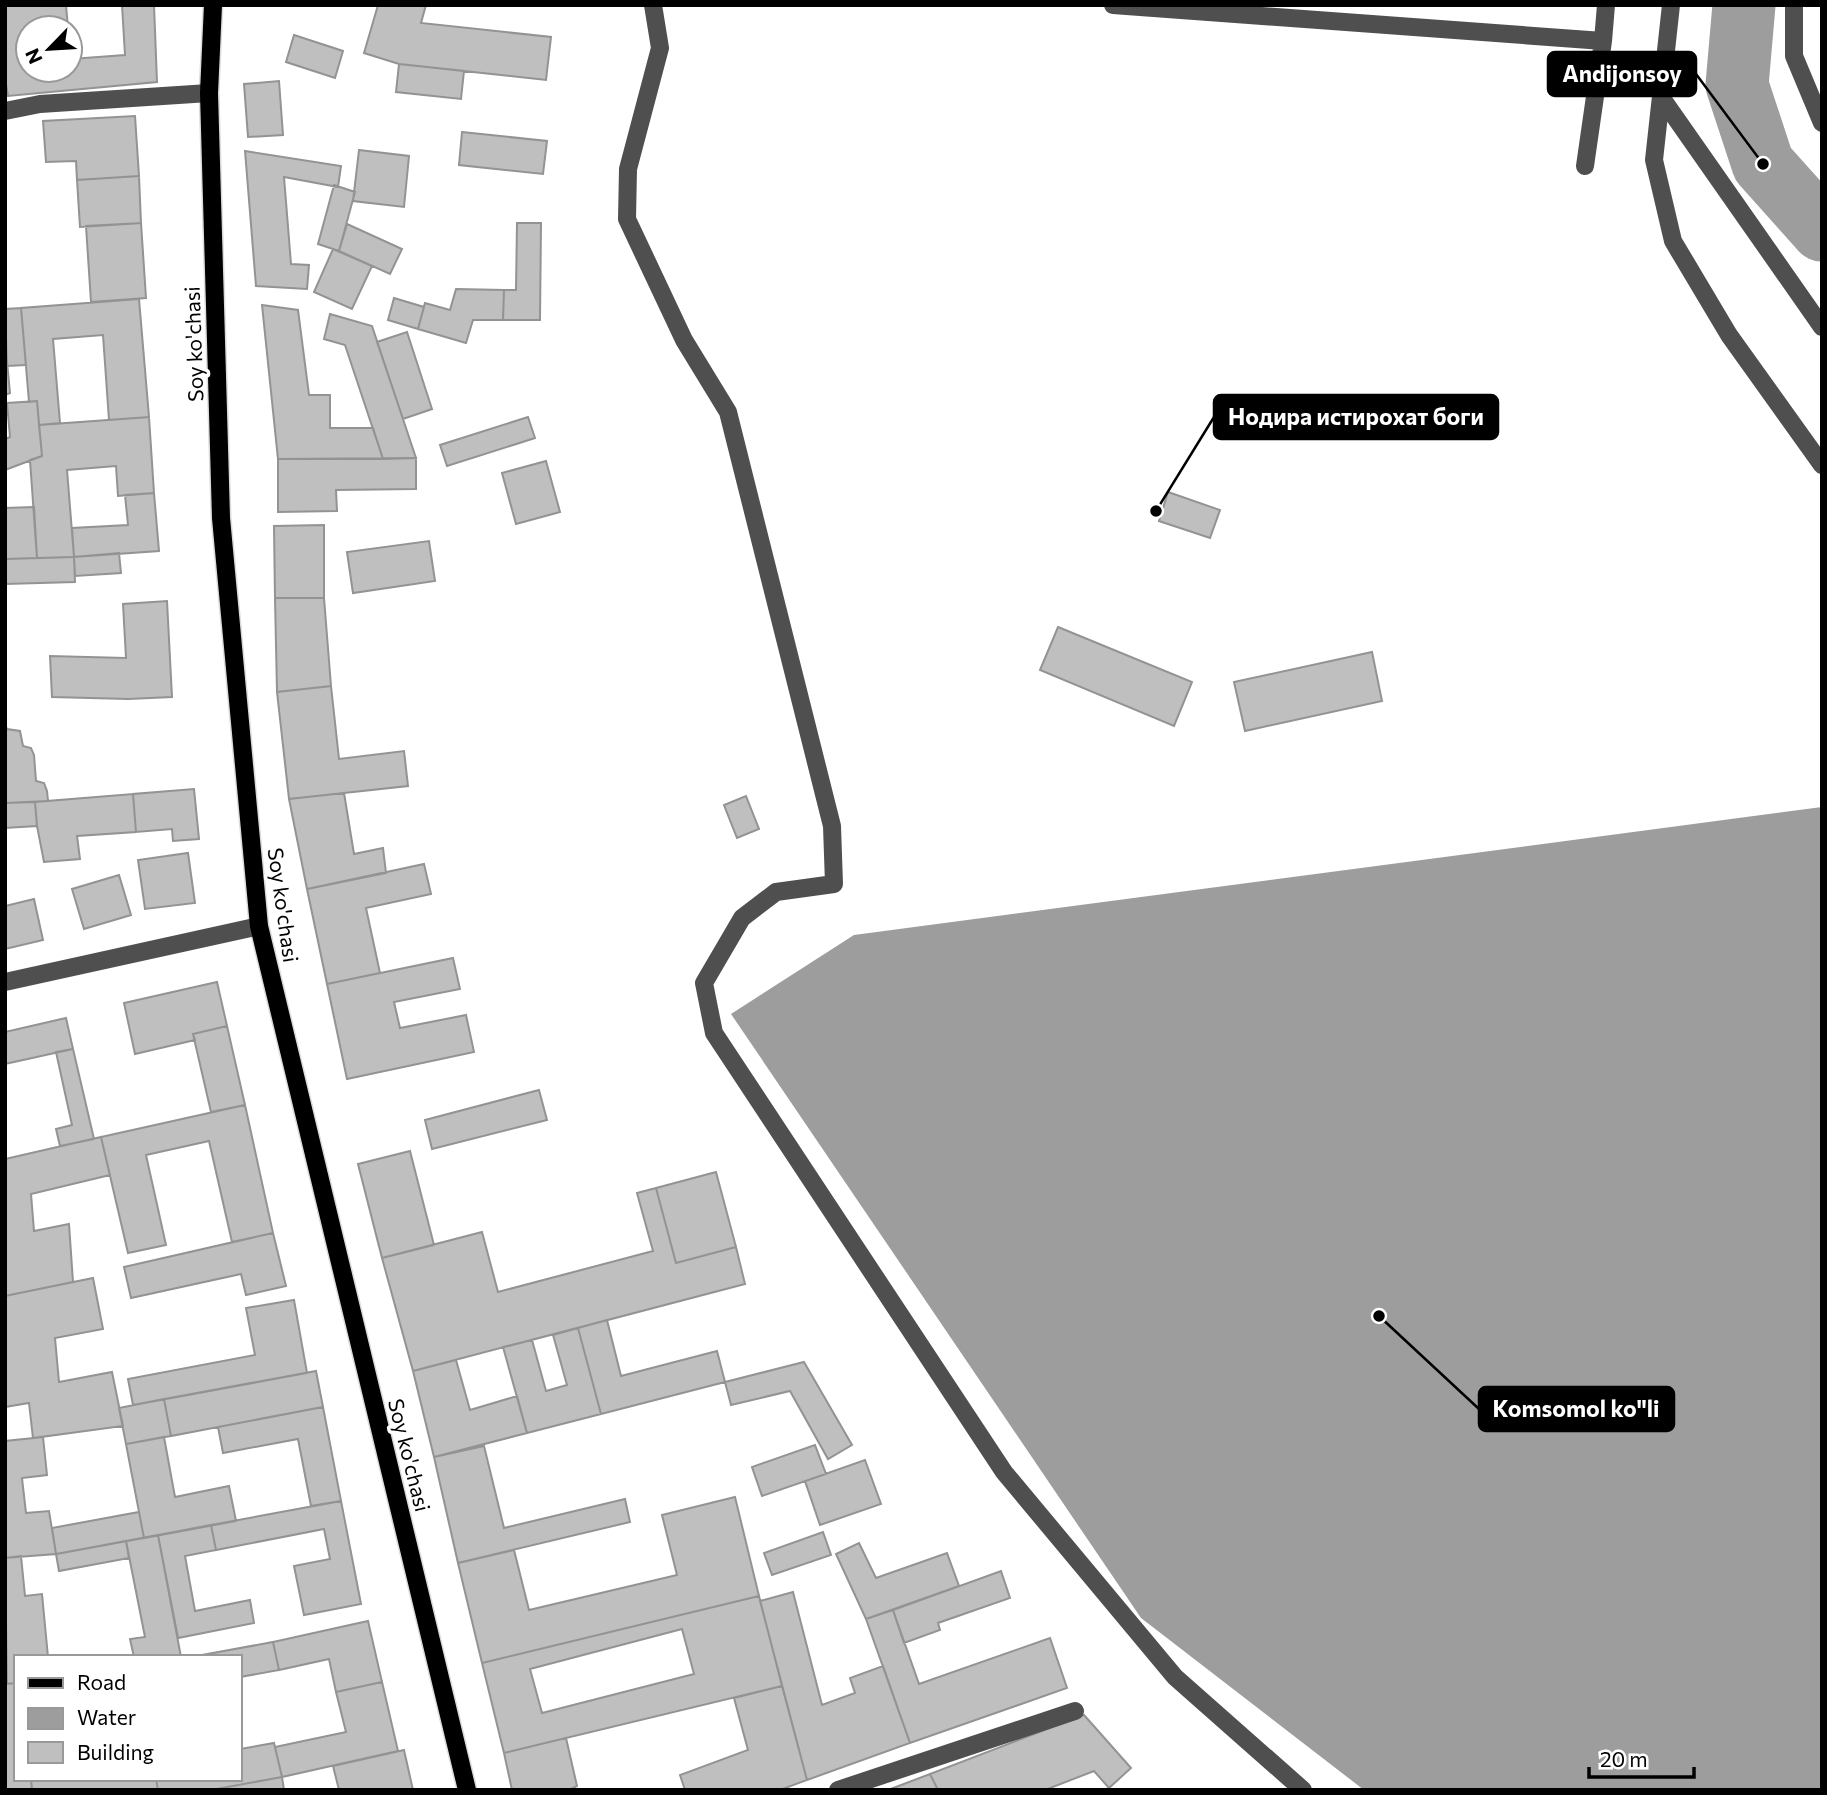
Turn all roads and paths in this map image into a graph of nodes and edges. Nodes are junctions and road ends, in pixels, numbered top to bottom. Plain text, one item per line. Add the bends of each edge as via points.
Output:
1 (213, 5) edge
2 (653, 5) edge
3 (1113, 5) edge
4 (1606, 5) edge
5 (1671, 5) edge
6 (1794, 5) edge
7 (1603, 41) junction
8 (209, 93) junction
9 (1661, 97) junction
10 (5, 111) edge
11 (1822, 123) edge
12 (1585, 166) dead end
13 (1822, 327) edge
14 (1822, 465) edge
15 (259, 926) junction
16 (5, 982) edge
17 (1075, 1710) dead end
18 (467, 1790) edge
19 (838, 1790) edge
20 (1303, 1790) edge

1 - 8 main road, Soy ko'chasi
2 - 20 lane via 660,48 628,169 627,219 684,340 728,412 832,826 834,884 776,892 742,918 704,982 714,1033 1004,1472 1175,1677
3 - 7 lane
4 - 7 lane
5 - 9 lane
6 - 11 lane via 1794,56
7 - 12 lane
8 - 10 lane via 40,104
8 - 15 main road, Soy ko'chasi via 221,518
9 - 13 lane
9 - 14 lane via 1654,160 1673,241 1729,335
15 - 16 lane
15 - 18 main road, Soy ko'chasi
17 - 19 lane

